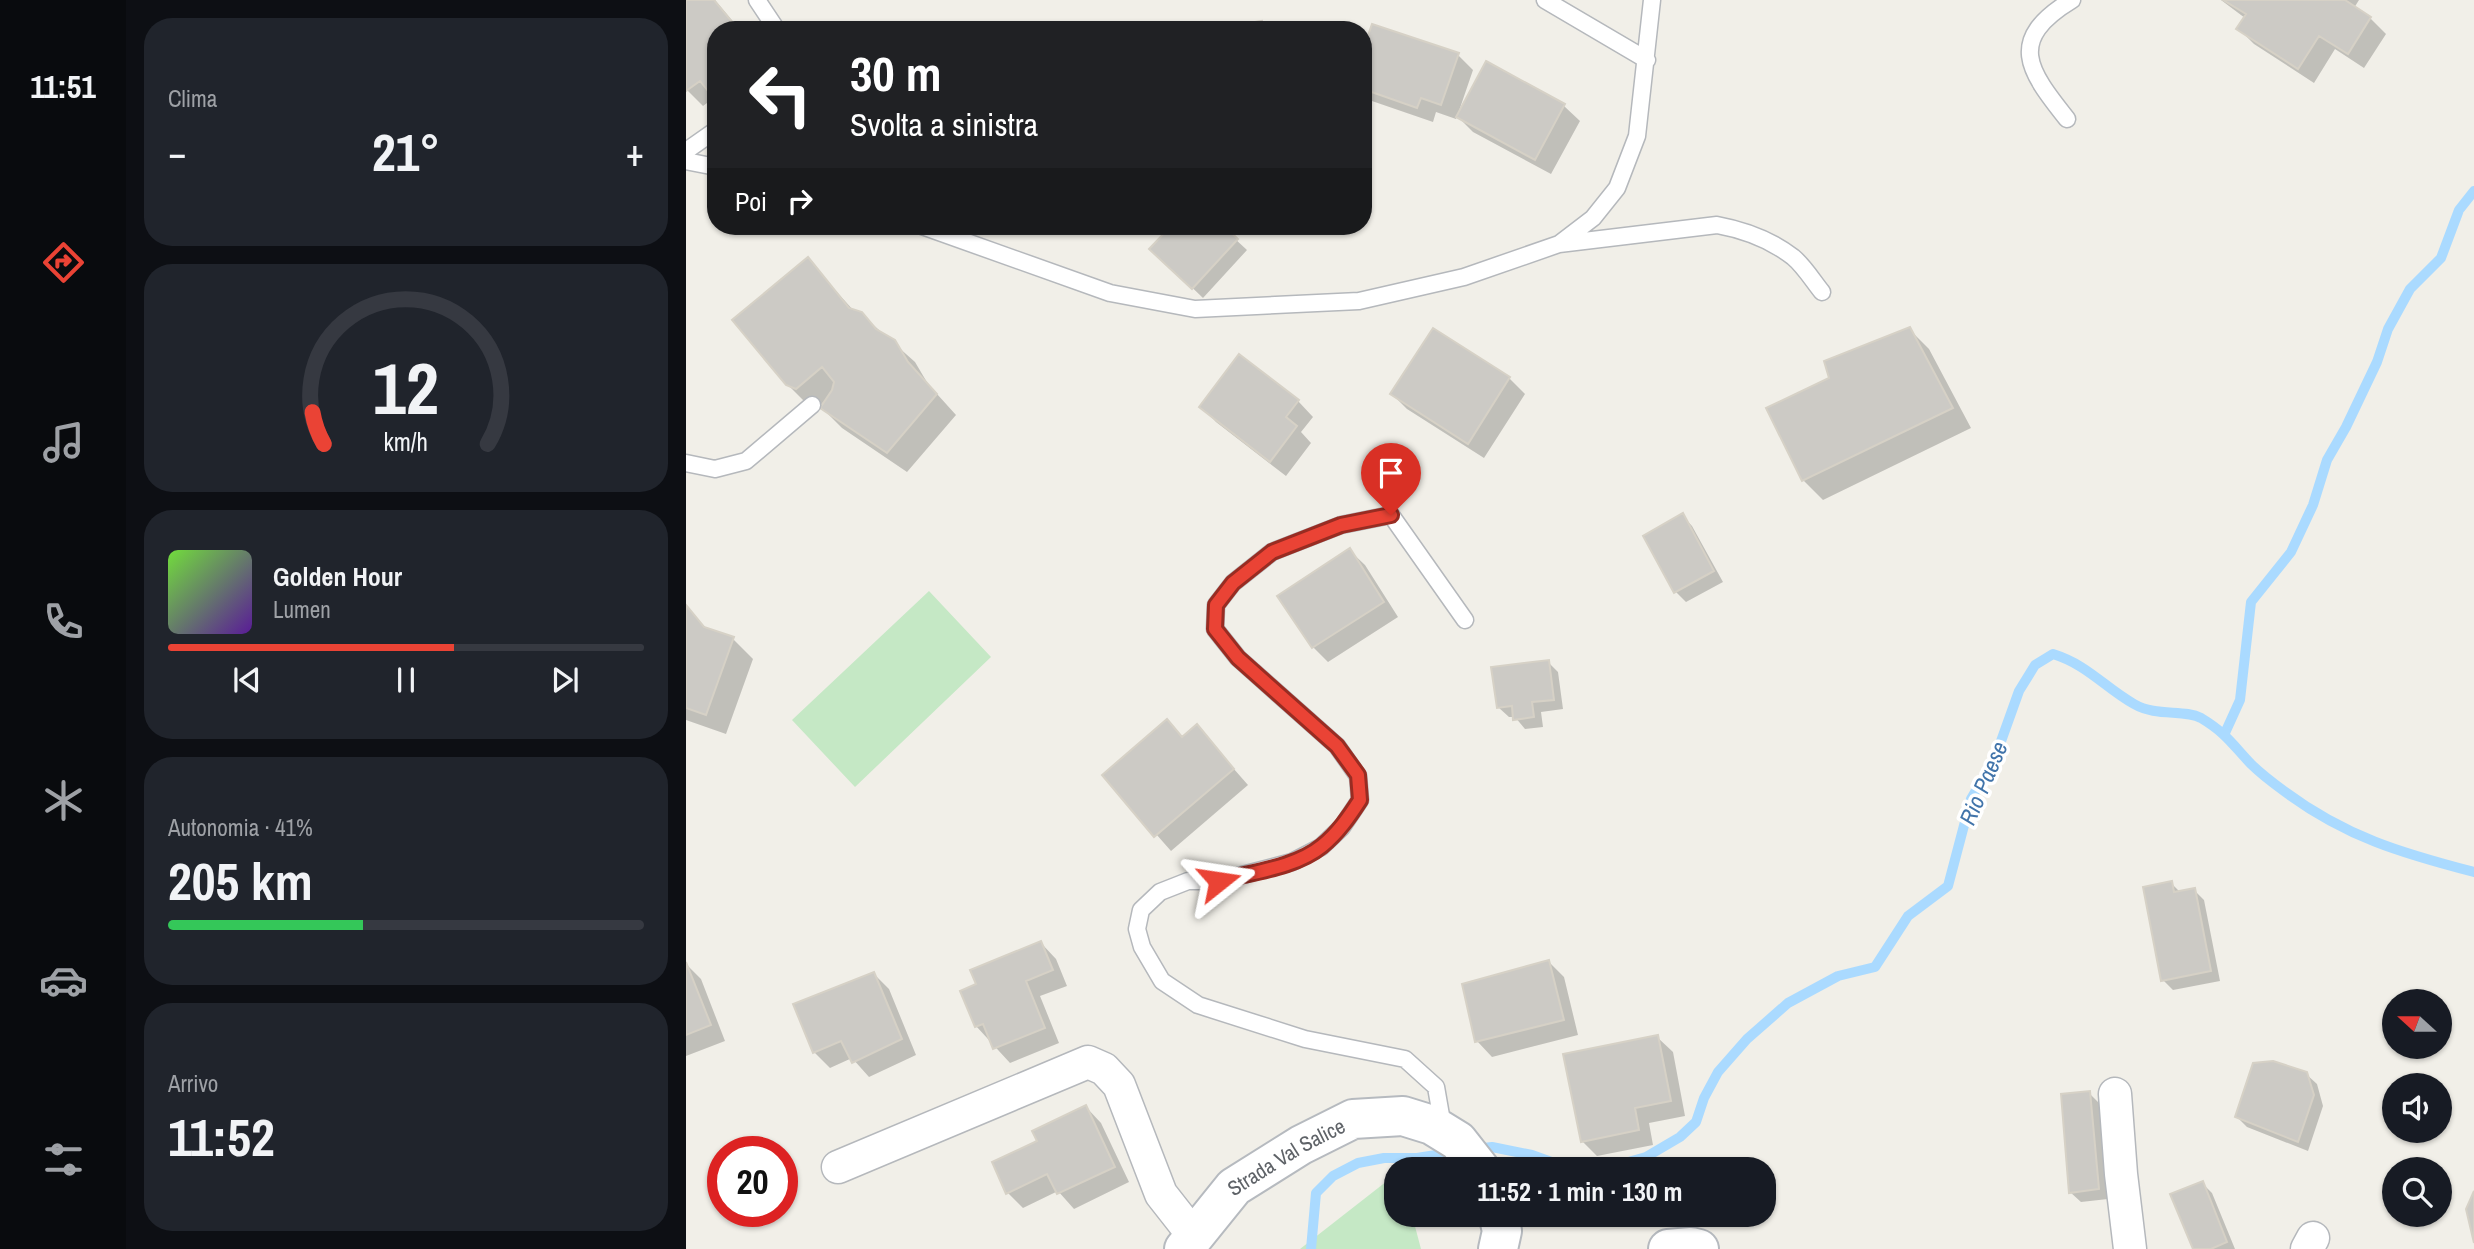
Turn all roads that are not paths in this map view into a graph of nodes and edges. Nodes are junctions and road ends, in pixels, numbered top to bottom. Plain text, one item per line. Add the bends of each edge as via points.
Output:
1 (757, 0) edge
2 (1545, 0) edge
3 (1652, 0) edge
4 (2072, 0) edge
5 (771, 21) edge
6 (1647, 60) junction
7 (2067, 119) dead end
8 (707, 137) edge
9 (686, 151) edge
10 (686, 161) edge
11 (707, 165) edge
12 (947, 235) edge
13 (1559, 244) junction
14 (1822, 292) dead end
15 (812, 405) dead end
16 (686, 463) edge
17 (1465, 620) dead end
18 (2115, 1094) dead end
19 (1464, 1150) edge
20 (838, 1167) dead end
21 (1501, 1227) edge
22 (1189, 1242) edge
23 (1497, 1249) edge
24 (1668, 1249) edge
25 (1699, 1249) edge
26 (2130, 1249) edge

1 - 5 lane
2 - 6 lane
3 - 6 lane
4 - 7 lane via 2038,26 2029,49 2033,72
6 - 13 lane via 1637,136 1617,188 1593,218
8 - 9 lane
10 - 11 lane
12 - 13 lane via 1110,293 1195,309 1359,301 1464,277
13 - 14 lane via 1717,225 1741,230 1794,258
15 - 16 lane via 746,461 715,469
17 - 19 lane via 1391,515 1341,525 1272,552 1233,583 1216,605 1215,629 1238,658 1337,746 1358,775 1360,800 1321,847 1292,862 1219,881 1188,881 1160,892 1141,910 1137,929 1162,981 1198,1005 1305,1039 1405,1059 1436,1087
18 - 26 street
19 - 22 street, Strada Val Salice via 1432,1125 1403,1116 1353,1119 1234,1187
20 - 22 street via 1088,1062 1104,1069 1119,1085 1161,1194
21 - 23 street
24 - 25 street

